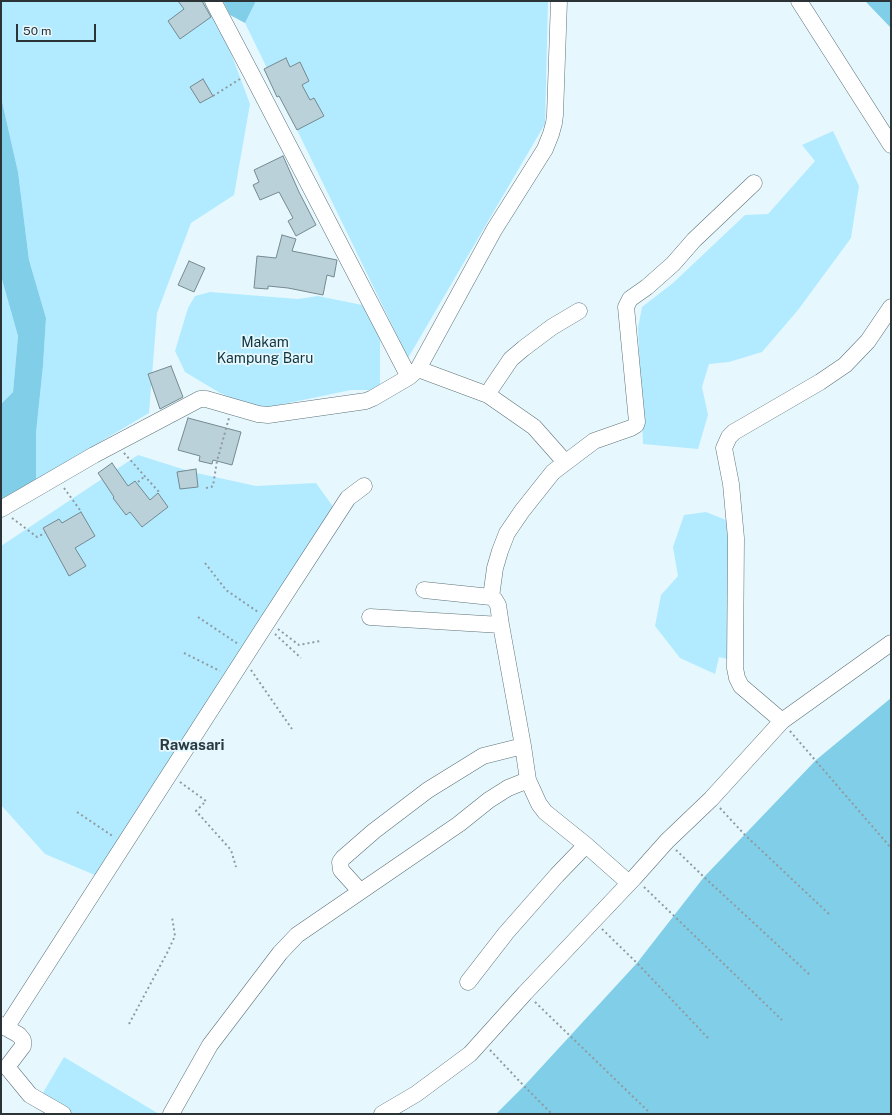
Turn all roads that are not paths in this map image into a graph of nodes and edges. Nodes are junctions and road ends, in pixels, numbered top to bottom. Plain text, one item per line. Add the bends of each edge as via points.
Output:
1 (213, 1) edge
2 (559, 1) edge
3 (799, 1) edge
4 (891, 145) edge
5 (754, 183) dead end
6 (891, 307) edge
7 (579, 311) dead end
8 (414, 373) junction
9 (488, 395) junction
10 (565, 462) junction
11 (364, 486) dead end
12 (4, 512) edge
13 (424, 590) dead end
14 (491, 597) junction
15 (370, 617) dead end
16 (501, 625) junction
17 (891, 643) edge
18 (782, 721) junction
19 (523, 746) junction
20 (528, 780) junction
21 (586, 845) junction
22 (632, 880) junction
23 (360, 892) junction
24 (468, 982) dead end
25 (4, 1027) edge
26 (4, 1067) edge
27 (63, 1114) edge
28 (171, 1114) edge
29 (382, 1114) edge

1 - 8 street
2 - 8 street via 555,115 551,134 545,149 494,230
3 - 4 street
5 - 10 street via 694,240 674,264 630,299 626,307 636,425 594,441
6 - 18 street via 868,341 845,365 734,432 724,448 731,484 736,538 736,673 741,686
7 - 9 street via 552,327 511,360
8 - 9 street
8 - 12 street via 366,401 268,415 200,399 57,477
9 - 10 street via 534,427
10 - 14 street via 553,472 507,533 495,568
11 - 25 street via 348,498
13 - 14 street
14 - 16 street via 498,605
15 - 16 street
16 - 19 street
17 - 18 street
18 - 22 street
19 - 20 street
19 - 23 street via 483,756 440,782 374,831 343,858 340,862 342,870
20 - 21 street via 545,812
20 - 23 street via 488,800 459,824
21 - 22 street
21 - 24 street via 506,933
22 - 29 street via 470,1054 422,1090
23 - 28 street via 297,935 280,953 210,1044
25 - 26 street via 19,1035 23,1046
26 - 27 street via 30,1095

